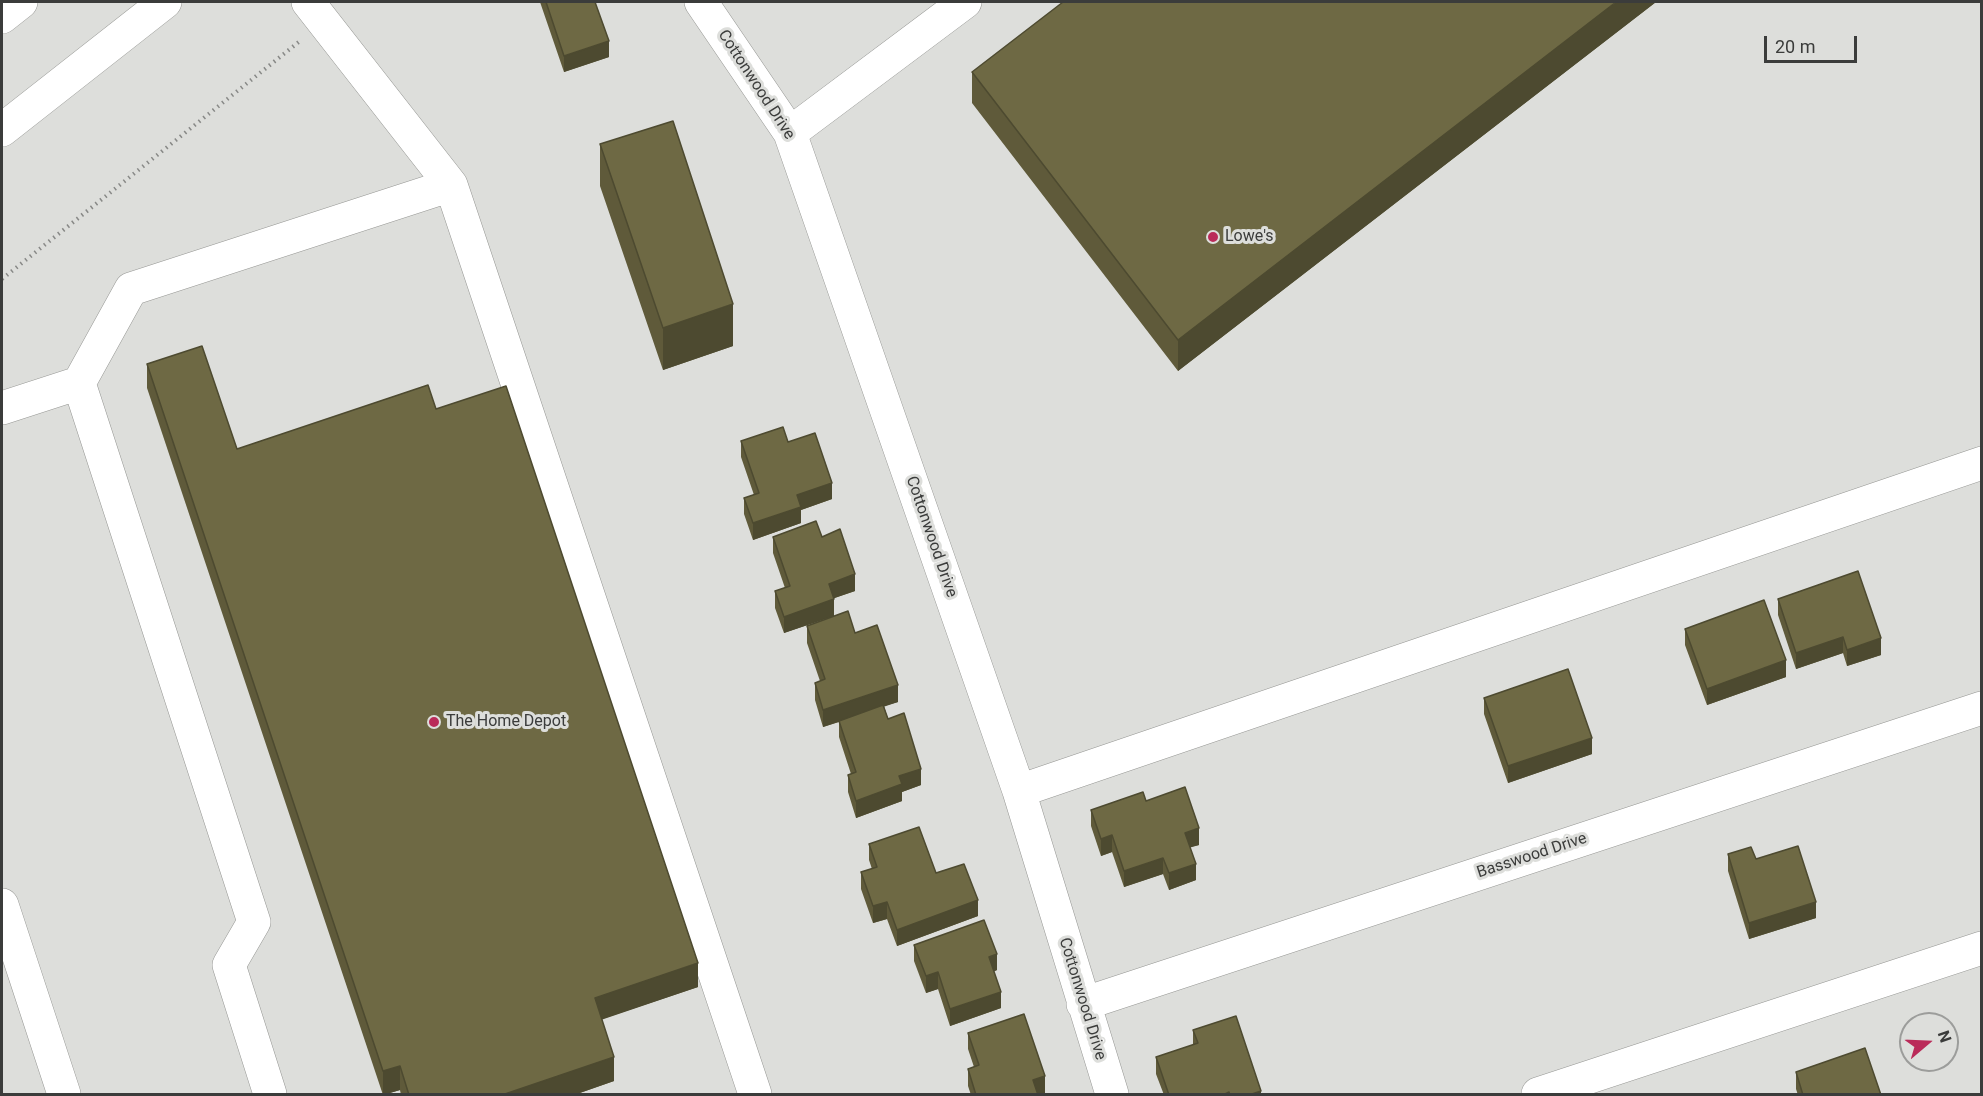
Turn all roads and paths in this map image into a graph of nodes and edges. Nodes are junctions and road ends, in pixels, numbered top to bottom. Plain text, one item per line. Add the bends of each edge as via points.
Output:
1 (21, 2) edge
2 (165, 2) edge
3 (308, 2) edge
4 (701, 2) edge
5 (965, 2) edge
6 (2, 17) edge
7 (305, 37) dead end
8 (2, 130) edge
9 (790, 134) junction
10 (451, 185) junction
11 (2, 279) edge
12 (78, 383) junction
13 (2, 408) edge
14 (1982, 463) edge
15 (1982, 708) edge
16 (1019, 791) junction
17 (2, 905) edge
18 (1982, 948) edge
19 (11, 965) edge
20 (1083, 1004) junction
21 (64, 1095) edge
22 (270, 1095) edge
23 (755, 1095) edge
24 (1112, 1095) edge
25 (1538, 1095) edge

1 - 6 street
2 - 8 street
3 - 10 street
4 - 9 street, Cottonwood Drive
5 - 9 street
7 - 11 path
9 - 16 street, Cottonwood Drive
10 - 12 street via 131,289
10 - 23 street
12 - 13 street
12 - 22 street via 254,922 229,965
14 - 16 street
15 - 20 street, Basswood Drive
16 - 20 street, Cottonwood Drive
17 - 19 street
18 - 25 street
19 - 21 street
20 - 24 street, Cottonwood Drive

